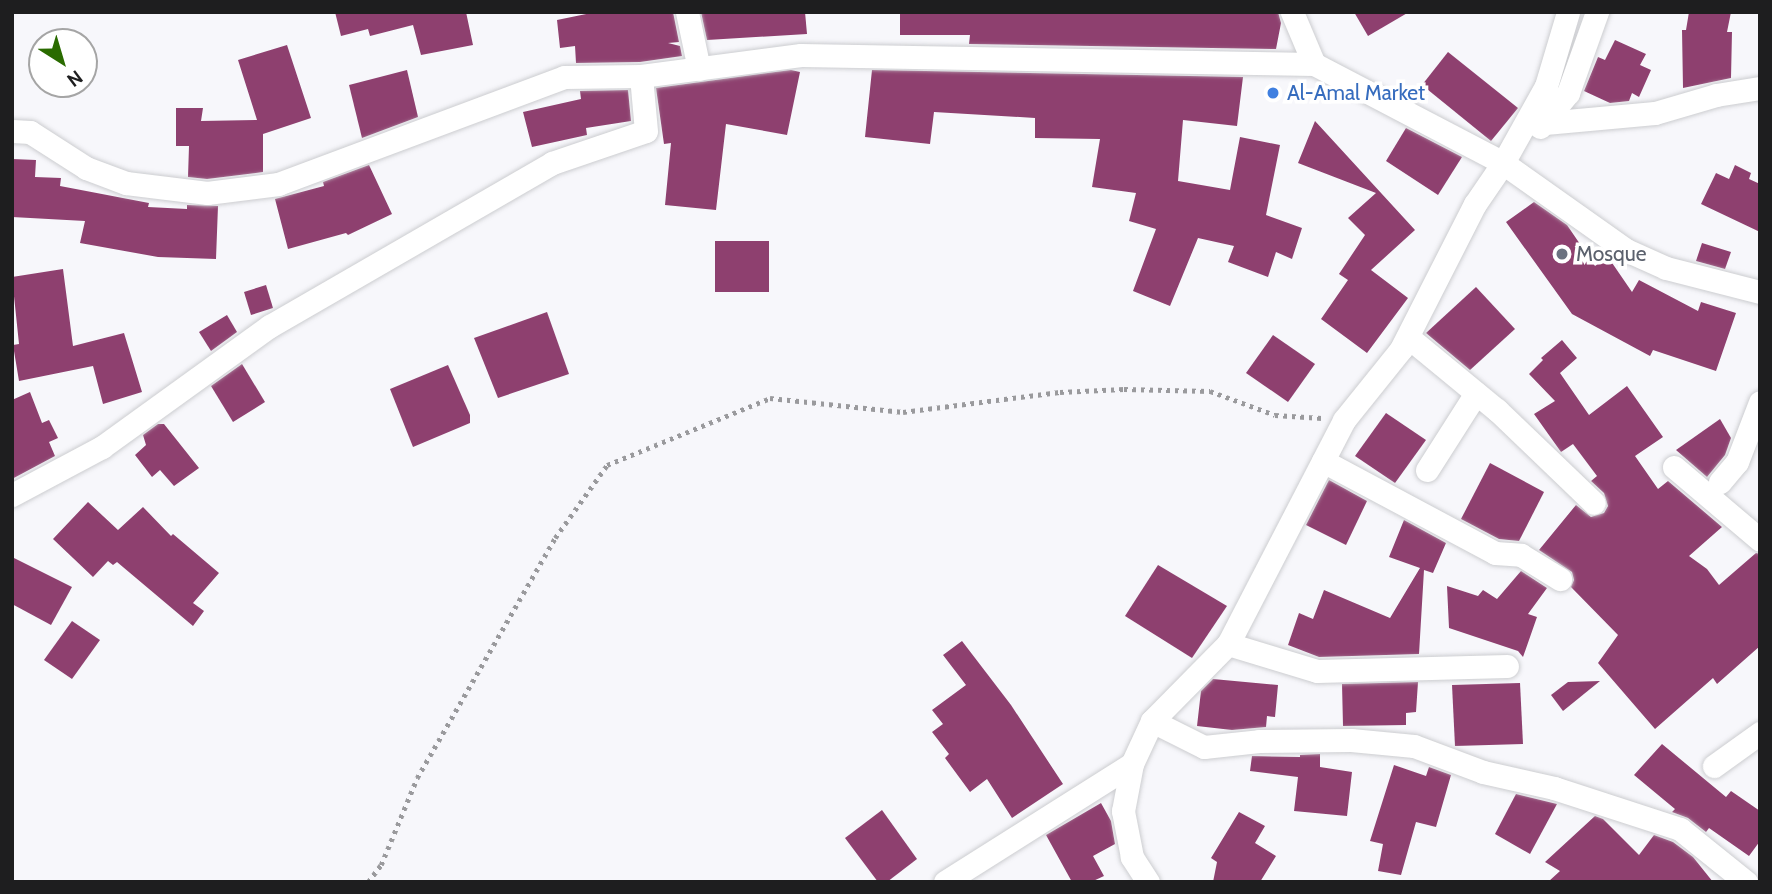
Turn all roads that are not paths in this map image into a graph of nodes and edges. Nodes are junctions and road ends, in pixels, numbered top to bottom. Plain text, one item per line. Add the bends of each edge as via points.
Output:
1 (687, 12) edge
2 (1292, 12) edge
3 (1569, 12) edge
4 (1597, 12) edge
5 (1314, 64) junction
6 (699, 69) junction
7 (641, 76) junction
8 (1760, 88) edge
9 (1545, 123) junction
10 (12, 131) edge
11 (1503, 163) junction
12 (1760, 292) edge
13 (1408, 337) junction
14 (1476, 393) junction
15 (1760, 402) edge
16 (1323, 461) junction
17 (1674, 467) dead end
18 (1427, 470) dead end
19 (1720, 482) dead end
20 (12, 495) edge
21 (1594, 503) dead end
22 (1760, 540) edge
23 (1560, 579) dead end
24 (1228, 644) junction
25 (1507, 666) dead end
26 (1152, 721) junction
27 (1760, 733) edge
28 (1132, 764) junction
29 (1714, 766) dead end
30 (945, 882) edge
31 (1148, 882) edge
32 (1746, 882) edge

1 - 6 street
2 - 5 street
3 - 11 street via 1546,86
4 - 9 street via 1568,93
5 - 6 street via 801,55
5 - 11 street
6 - 7 street
7 - 10 street via 564,77 278,184 207,193 126,183 86,168 30,132
7 - 20 street via 646,131 552,163 270,327 102,447
8 - 9 street via 1655,113
9 - 11 street
11 - 12 street via 1626,250 1666,268
11 - 13 street via 1475,204
13 - 14 street
13 - 16 street via 1344,419
14 - 18 street
14 - 21 street
15 - 19 street via 1737,462
16 - 23 street via 1495,553 1521,555
16 - 24 street
17 - 22 street
24 - 25 street via 1317,671
24 - 26 street
26 - 28 street
26 - 32 street via 1204,747 1352,740 1414,746 1483,772 1554,788 1679,830
27 - 29 street
28 - 30 street
28 - 31 street via 1123,811 1132,857

